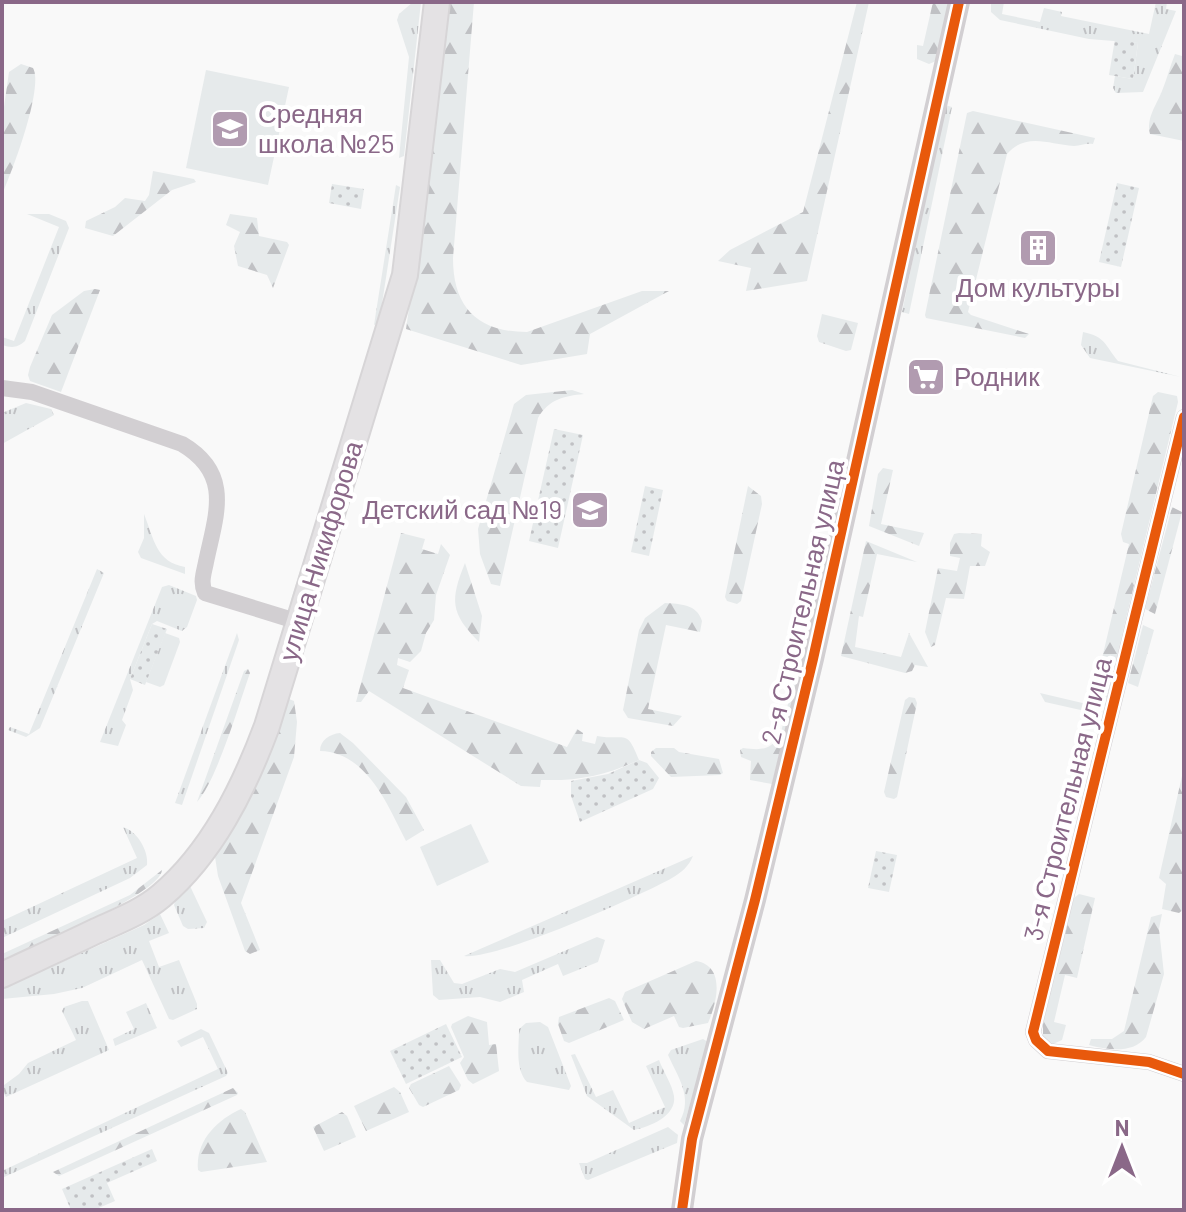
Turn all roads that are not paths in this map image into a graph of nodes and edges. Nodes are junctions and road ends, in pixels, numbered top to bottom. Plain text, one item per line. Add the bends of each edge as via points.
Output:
1 (437, 2) edge
2 (959, 2) edge
3 (2, 388) edge
4 (1184, 417) edge
5 (299, 622) junction
6 (2, 975) edge
7 (1184, 1074) edge
8 (682, 1210) edge

1 - 5 main road, улица Никифорова via 405,275
2 - 8 street, 2-я Строительная улица via 819,637 692,1139
3 - 5 street via 32,392 193,450 211,470 217,487 205,593
4 - 7 street, 3-я Строительная улица via 1033,1032 1048,1051 1149,1062
5 - 6 main road, улица Никифорова via 253,764 228,813 193,861 161,896 138,911

